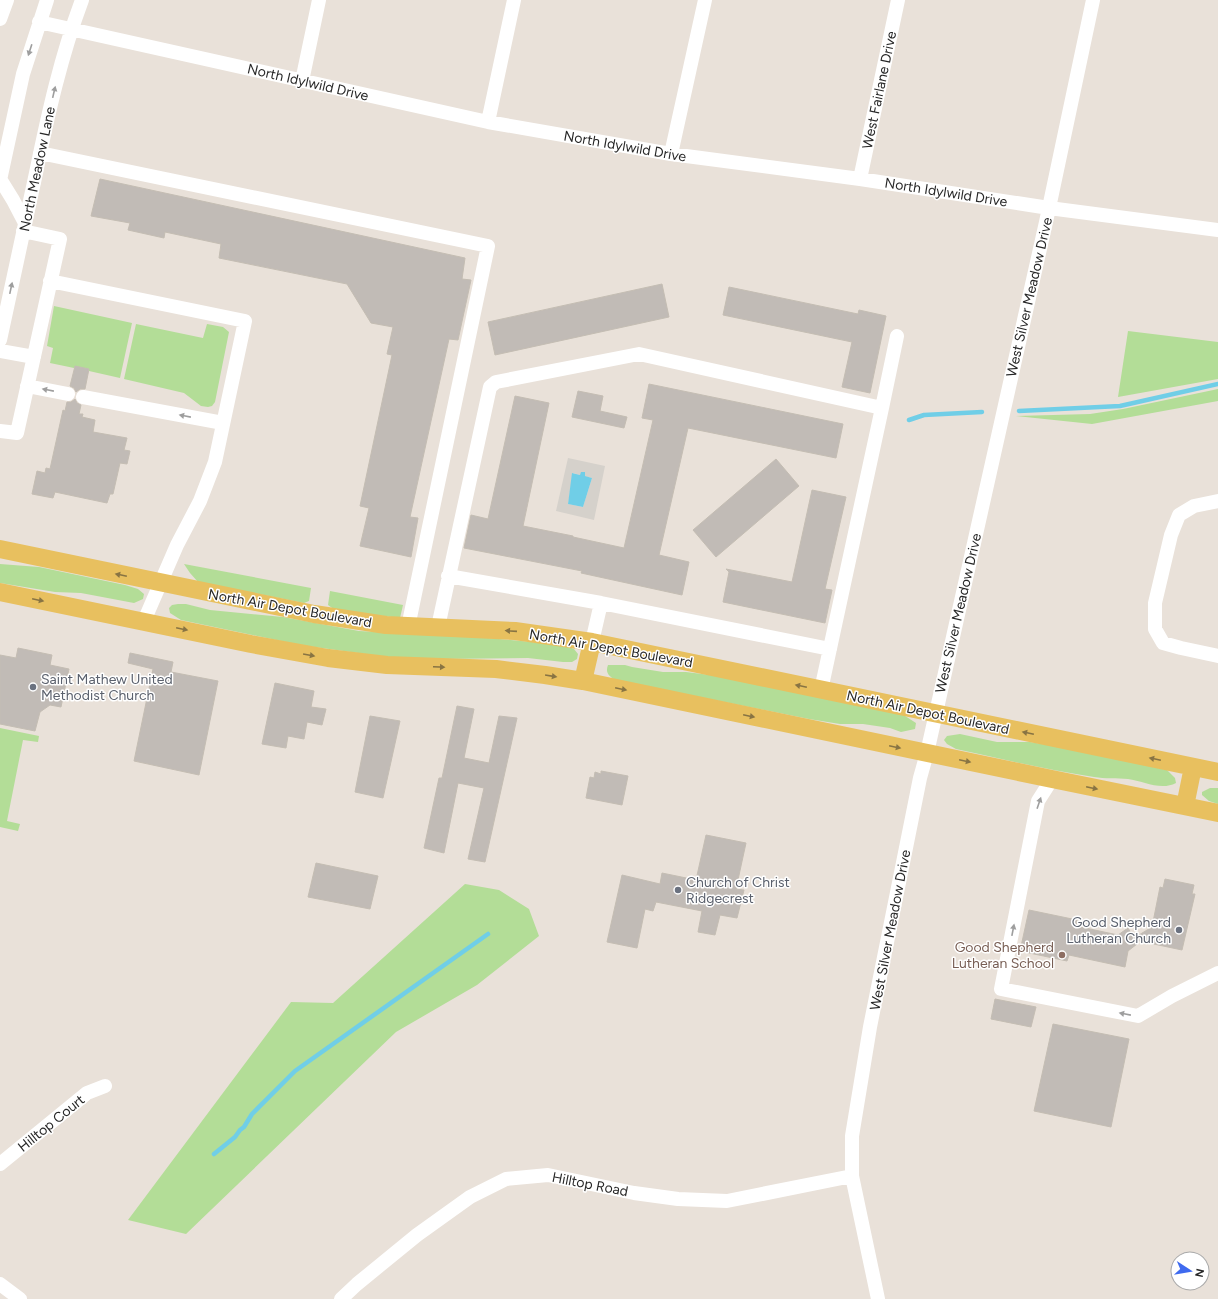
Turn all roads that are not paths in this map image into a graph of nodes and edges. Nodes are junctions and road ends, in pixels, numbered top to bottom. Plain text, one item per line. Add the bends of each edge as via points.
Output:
1 (7, 0) edge
2 (47, 0) edge
3 (82, 0) edge
4 (319, 0) edge
5 (514, 0) edge
6 (705, 0) edge
7 (898, 0) edge
8 (1093, 0) edge
9 (0, 19) edge
10 (39, 22) junction
11 (71, 29) junction
12 (302, 81) junction
13 (488, 122) junction
14 (40, 153) junction
15 (671, 154) junction
16 (860, 179) junction
17 (0, 180) edge
18 (1049, 208) junction
19 (24, 227) junction
20 (1218, 230) edge
21 (50, 281) junction
22 (897, 336) dead end
23 (0, 340) edge
24 (0, 351) edge
25 (34, 357) junction
26 (27, 386) junction
27 (68, 394) dead end
28 (83, 397) dead end
29 (882, 408) junction
30 (223, 423) junction
31 (0, 430) edge
32 (1218, 501) edge
33 (0, 549) edge
34 (448, 576) junction
35 (160, 583) junction
36 (0, 592) edge
37 (601, 603) junction
38 (144, 621) junction
39 (408, 627) junction
40 (438, 627) junction
41 (592, 642) junction
42 (830, 649) junction
43 (1218, 656) edge
44 (583, 681) junction
45 (821, 690) junction
46 (936, 713) junction
47 (927, 753) junction
48 (1193, 767) junction
49 (1218, 772) edge
50 (1052, 780) junction
51 (1185, 806) junction
52 (1218, 813) edge
53 (1218, 973) edge
54 (105, 1086) dead end
55 (0, 1164) edge
56 (852, 1176) junction
57 (0, 1284) edge
58 (20, 1299) edge
59 (341, 1299) edge
60 (878, 1299) edge

1 - 9 street
2 - 10 street
3 - 11 street, North Meadow Lane
4 - 12 street
5 - 13 street
6 - 15 street
7 - 16 street, West Fairlane Drive
8 - 18 street, West Silver Meadow Drive
10 - 11 street, North Idylwild Drive
10 -> 17 street via 23,74
11 - 12 street, North Idylwild Drive
14 -> 11 street, North Meadow Lane
12 - 13 street, North Idylwild Drive
13 - 15 street, North Idylwild Drive
14 - 19 street, North Meadow Lane
14 - 39 street via 488,246
15 - 16 street, North Idylwild Drive
16 - 18 street, North Idylwild Drive
17 - 19 street via 13,200
18 - 20 street, North Idylwild Drive
18 - 46 street, West Silver Meadow Drive
19 - 21 street via 60,239
23 -> 19 street, North Meadow Lane
21 - 25 street
21 - 30 street via 244,321
22 - 29 street
24 - 25 street
25 - 26 street
27 -> 26 street
26 - 31 street via 17,433
30 -> 28 street
29 - 34 street via 639,354 496,382 490,387
29 - 42 street
30 - 35 street via 215,462 200,501
32 - 43 street via 1194,506 1179,515 1171,535 1155,603 1154,629 1163,643
35 -> 33 main road, North Air Depot Boulevard
34 - 37 street
34 - 40 street
35 - 38 street
35 - 39 main road, North Air Depot Boulevard via 314,614
36 -> 38 main road
37 - 41 street
37 - 42 street
38 -> 44 main road via 295,653 342,660 387,665 496,669
39 - 40 main road, North Air Depot Boulevard
41 -> 40 main road, North Air Depot Boulevard via 515,631
41 - 44 main road
45 -> 41 main road, North Air Depot Boulevard
42 - 45 street
44 -> 47 main road
45 - 46 main road, North Air Depot Boulevard
46 - 47 street, West Silver Meadow Drive
48 -> 46 main road, North Air Depot Boulevard
47 -> 50 main road
47 - 56 street, West Silver Meadow Drive via 870,1027 852,1136
48 - 49 main road, North Air Depot Boulevard
48 - 51 main road
50 -> 51 main road
53 -> 50 street via 1138,1016 1001,989 1038,801
51 - 52 main road
54 - 55 street, Hilltop Court via 87,1093
56 - 59 street, Hilltop Road via 727,1201 678,1199 634,1193 548,1175 506,1179 470,1197 416,1235
56 - 60 street, West Silver Meadow Drive
57 - 58 street

